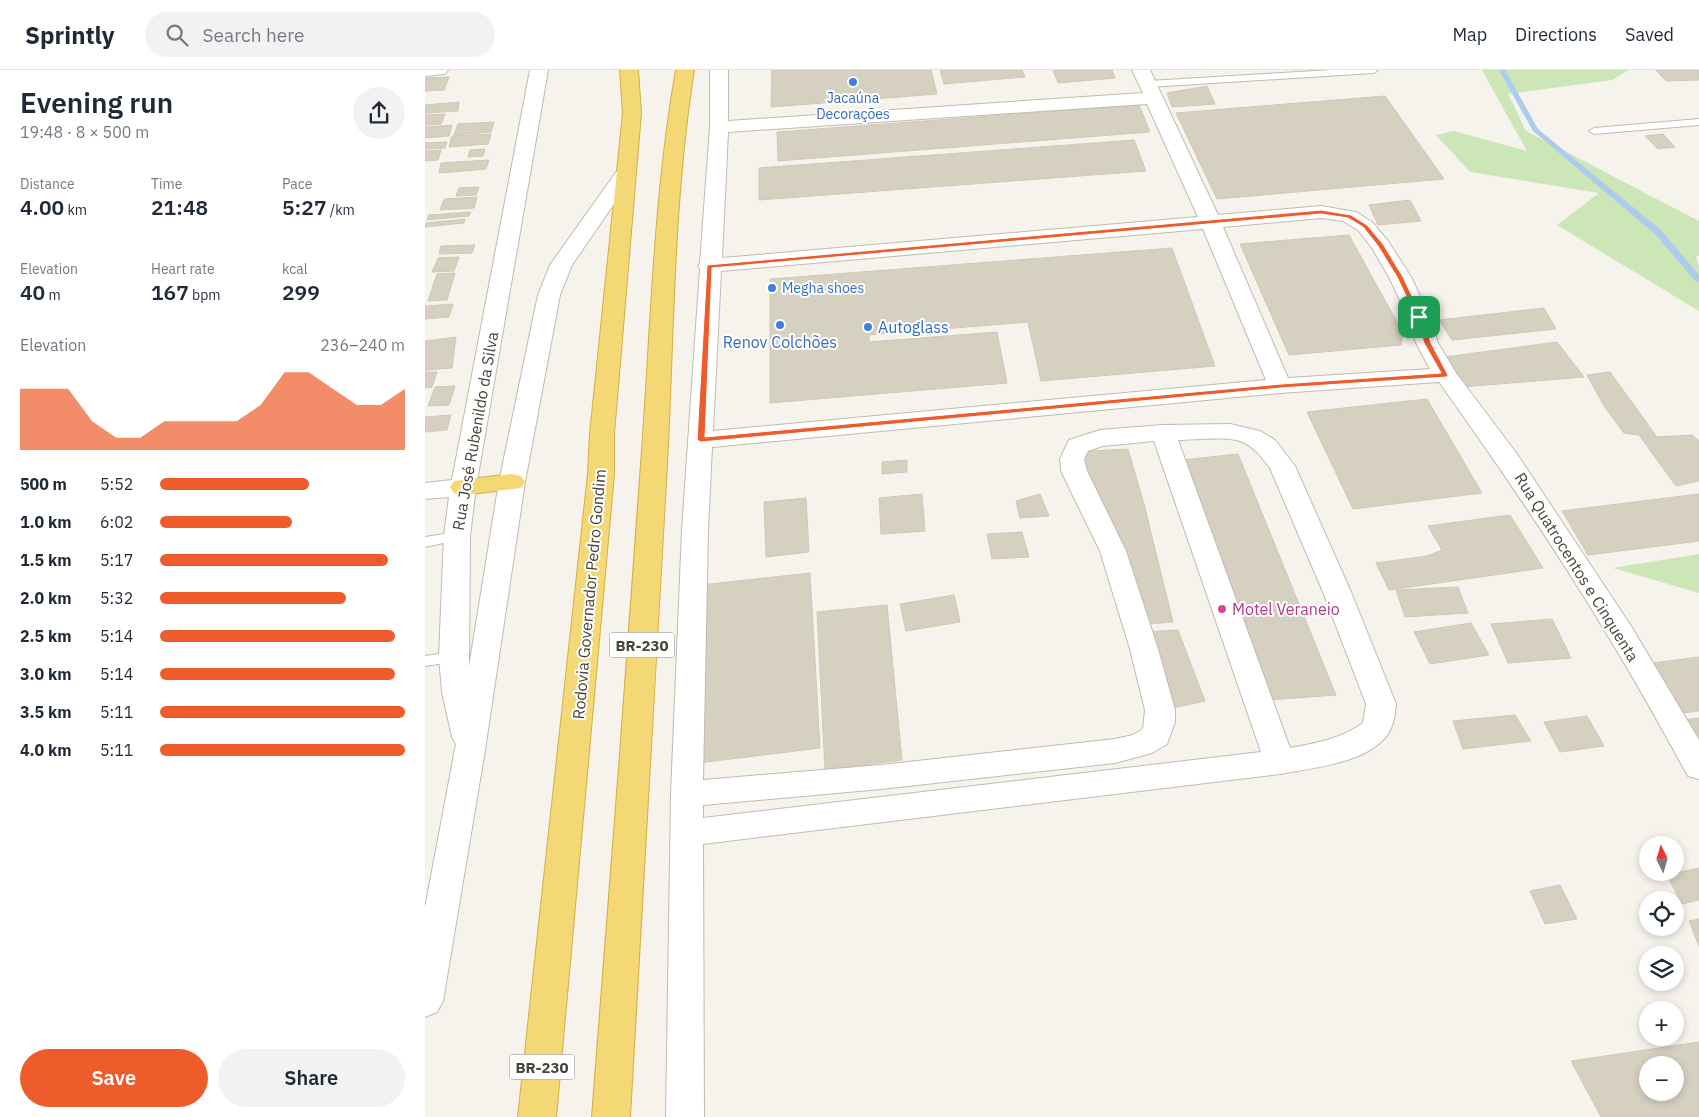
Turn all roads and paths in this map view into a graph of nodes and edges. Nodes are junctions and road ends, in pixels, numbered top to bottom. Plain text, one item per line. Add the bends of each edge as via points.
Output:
1 (439, 70) edge
2 (539, 70) edge
3 (629, 70) edge
4 (685, 70) edge
5 (719, 70) edge
6 (1374, 70) edge
7 (425, 71) edge
8 (1148, 84) edge
9 (1699, 122) edge
10 (719, 126) junction
11 (1594, 131) dead end
12 (626, 174) junction
13 (1211, 222) junction
14 (709, 266) junction
15 (1445, 375) junction
16 (1281, 386) junction
17 (1163, 433) junction
18 (701, 440) junction
19 (512, 482) junction
20 (463, 488) junction
21 (425, 491) edge
22 (457, 536) junction
23 (425, 542) edge
24 (453, 657) junction
25 (425, 662) edge
26 (470, 750) junction
27 (1280, 762) junction
28 (1699, 767) edge
29 (687, 794) junction
30 (687, 833) junction
31 (425, 1001) edge
32 (537, 1117) edge
33 (611, 1117) edge
34 (685, 1117) edge

1 - 7 street
2 - 20 street, Rua José Rubenildo da Silva
3 - 12 highway, Rodovia Governador Pedro Gondim / BR-230 via 632,112
4 - 33 highway, BR-230 via 676,114 670,174
5 - 10 street
6 - 8 lane
8 - 10 street
8 - 13 street
9 - 11 lane
10 - 14 street
12 - 19 street via 561,265 549,295
12 - 32 highway, Rodovia Governador Pedro Gondim / BR-230 via 601,474
13 - 14 street
13 - 15 street, Rua Quatrocentos e Cinquenta via 1321,212 1349,216 1365,226 1400,277 1427,343
13 - 16 street
14 - 18 street
15 - 16 street
15 - 28 street, Rua Quatrocentos e Cinquenta via 1508,460 1559,537 1621,633
16 - 18 street
17 - 27 street
17 - 27 street via 1230,432 1251,436 1266,446 1282,466 1381,704 1380,719 1374,731 1359,742 1330,753
17 - 29 street via 1087,441 1078,446 1072,459 1074,471 1113,551 1144,649 1160,710 1156,736 1141,745 1115,750 881,777
18 - 29 street
19 - 20 highway
19 - 26 street
20 - 21 street
20 - 22 street, Rua José Rubenildo da Silva
22 - 23 lane
22 - 24 street, Rua José Rubenildo da Silva
24 - 25 lane
24 - 26 street, Rua José Rubenildo da Silva
26 - 31 street, Rua José Rubenildo da Silva
27 - 30 street
29 - 30 street
30 - 34 street

